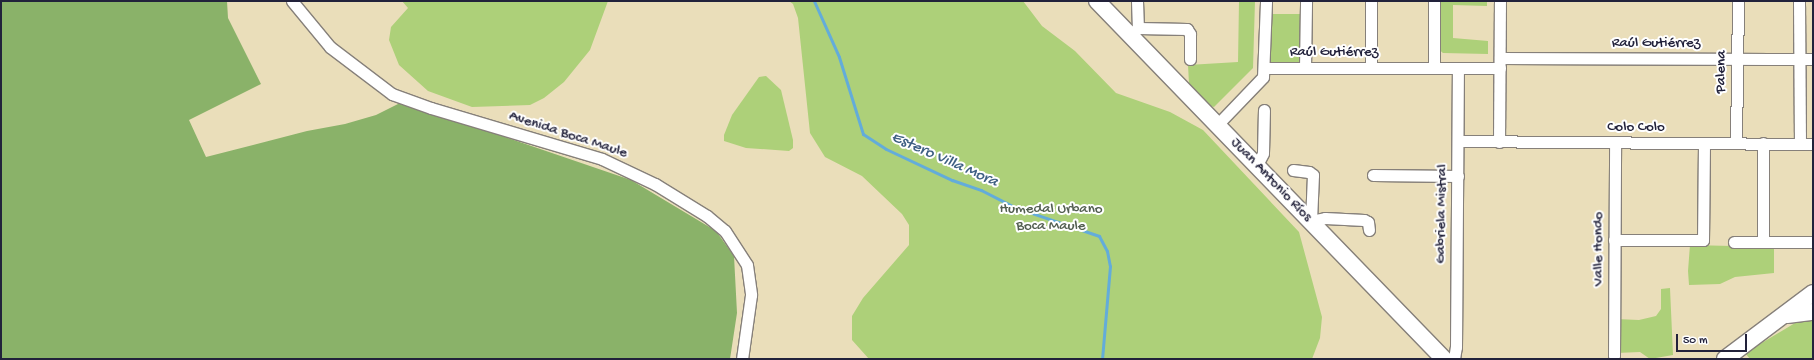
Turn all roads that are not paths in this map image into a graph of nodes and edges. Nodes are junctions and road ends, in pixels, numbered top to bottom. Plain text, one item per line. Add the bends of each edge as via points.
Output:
1 (292, 1) edge
2 (1097, 1) edge
3 (1138, 1) edge
4 (1266, 1) edge
5 (1306, 1) edge
6 (1371, 1) edge
7 (1434, 1) edge
8 (1500, 1) edge
9 (1738, 1) edge
10 (1799, 1) edge
11 (1134, 31) junction
12 (1190, 59) dead end
13 (1737, 59) junction
14 (1800, 59) junction
15 (1813, 59) edge
16 (1500, 63) junction
17 (1265, 68) junction
18 (1305, 68) junction
19 (1371, 68) junction
20 (1434, 68) junction
21 (1458, 68) junction
22 (1264, 110) dead end
23 (1217, 125) junction
24 (1458, 142) junction
25 (1499, 142) junction
26 (1615, 142) junction
27 (1704, 143) junction
28 (1736, 143) junction
29 (1763, 143) junction
30 (1800, 144) junction
31 (1813, 144) edge
32 (1257, 165) junction
33 (1293, 170) dead end
34 (1373, 175) dead end
35 (1458, 176) junction
36 (1311, 221) junction
37 (1369, 230) dead end
38 (1614, 240) junction
39 (1734, 242) dead end
40 (1763, 242) junction
41 (1813, 242) edge
42 (1813, 293) edge
43 (1813, 312) edge
44 (1786, 315) junction
45 (1614, 356) dead end
46 (742, 359) edge
47 (1444, 359) edge
48 (1454, 359) edge
49 (1725, 359) edge

1 - 46 street, Avenida Boca Maule via 330,47 392,94 602,159 655,184 707,216 725,231 747,265 751,295
2 - 11 street, Juan Antonio Ríos
3 - 11 street
4 - 17 street
5 - 18 street
6 - 19 street
7 - 20 street
8 - 16 street
9 - 13 street, Palena
10 - 14 street
11 - 12 street via 1189,30
11 - 23 street, Juan Antonio Ríos
13 - 14 street, Raúl Gutiérrez
13 - 16 street, Raúl Gutiérrez
13 - 28 street, Palena
14 - 15 street, Raúl Gutiérrez
14 - 30 street
16 - 21 street, Raúl Gutiérrez
16 - 25 street
17 - 18 street, Raúl Gutiérrez
17 - 23 street via 1261,81
18 - 19 street, Raúl Gutiérrez
19 - 20 street, Raúl Gutiérrez
20 - 21 street, Raúl Gutiérrez
21 - 24 street, Gabriela Mistral
22 - 32 street via 1263,153
23 - 32 street, Juan Antonio Ríos
24 - 25 street, Colo Colo
24 - 35 street, Gabriela Mistral
25 - 26 street, Colo Colo
26 - 27 street, Colo Colo
26 - 38 street, Valle Hondo
27 - 28 street, Colo Colo
27 - 38 street via 1703,240
28 - 29 street, Colo Colo
29 - 30 street, Colo Colo
29 - 40 street
30 - 31 street, Colo Colo
32 - 36 street, Juan Antonio Ríos
33 - 36 street via 1313,175
34 - 35 street
35 - 48 street, Gabriela Mistral
36 - 37 street via 1325,218 1364,220 1368,222
36 - 47 street, Juan Antonio Ríos
38 - 45 street, Valle Hondo
39 - 40 street
40 - 41 street
42 - 44 street
43 - 44 street
44 - 49 street

